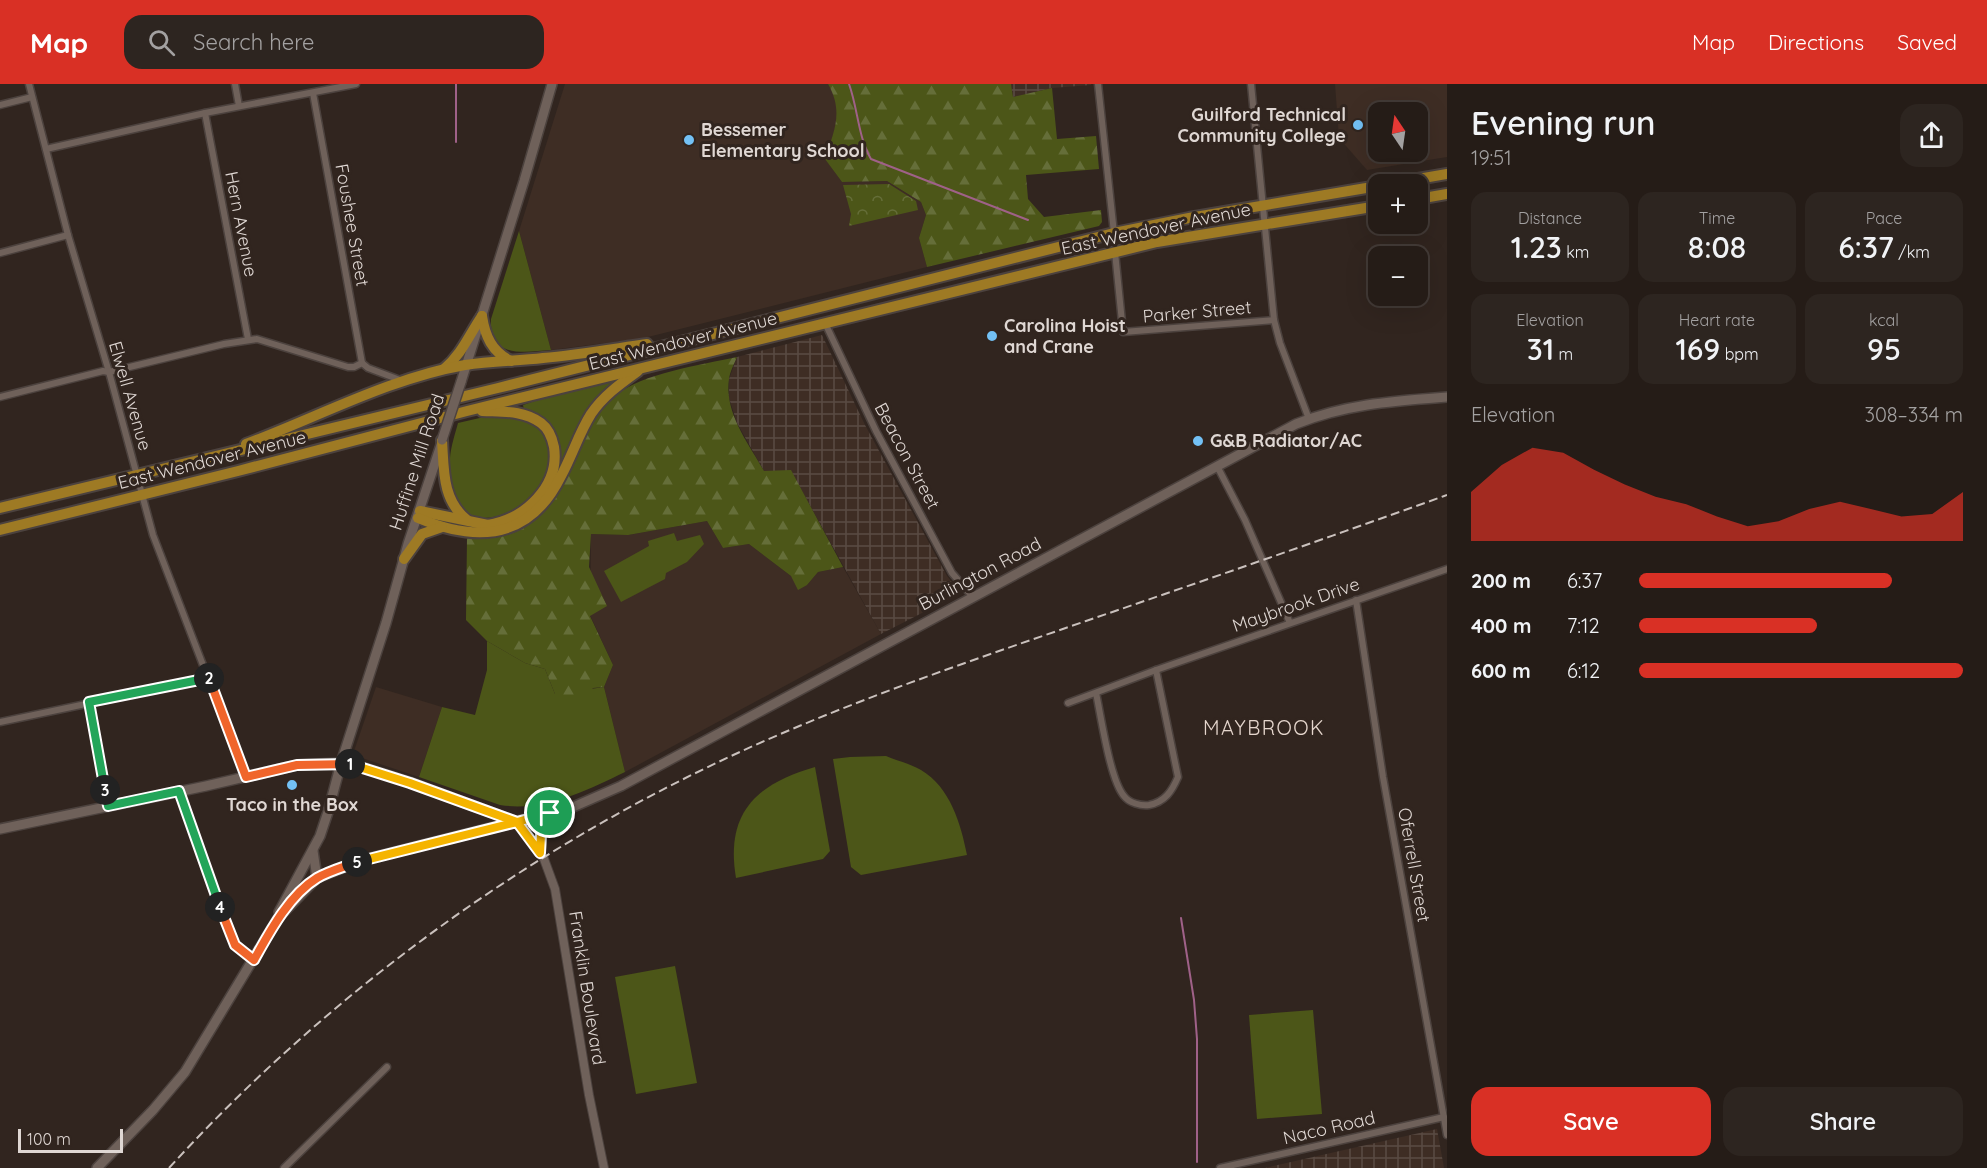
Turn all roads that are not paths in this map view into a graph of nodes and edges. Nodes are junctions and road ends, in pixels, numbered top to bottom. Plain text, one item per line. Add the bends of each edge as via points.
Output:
1 (29, 84) edge
2 (235, 84) edge
3 (356, 84) edge
4 (552, 84) edge
5 (1098, 84) edge
6 (1251, 84) edge
7 (313, 93) junction
8 (32, 97) junction
9 (0, 105) edge
10 (239, 106) junction
11 (205, 113) junction
12 (46, 149) junction
13 (1447, 174) edge
14 (1428, 177) edge
15 (1368, 188) edge
16 (1447, 194) edge
17 (1428, 197) edge
18 (1263, 205) junction
19 (1368, 208) edge
20 (1264, 224) junction
21 (1114, 233) junction
22 (68, 236) junction
23 (1115, 252) junction
24 (0, 253) edge
25 (482, 316) junction
26 (1274, 320) junction
27 (825, 323) junction
28 (699, 338) junction
29 (248, 339) junction
30 (511, 361) junction
31 (362, 363) junction
32 (466, 365) junction
33 (643, 367) junction
34 (442, 371) junction
35 (109, 372) junction
36 (404, 381) junction
37 (0, 397) edge
38 (1447, 398) edge
39 (467, 411) junction
40 (1309, 418) junction
41 (442, 440) junction
42 (204, 460) junction
43 (1217, 466) junction
44 (137, 476) junction
45 (141, 494) junction
46 (0, 508) edge
47 (419, 514) junction
48 (469, 522) junction
49 (443, 527) junction
50 (0, 530) edge
51 (404, 559) junction
52 (1447, 569) edge
53 (972, 597) junction
54 (1356, 600) junction
55 (1290, 623) junction
56 (1156, 670) junction
57 (209, 678) junction
58 (1096, 693) junction
59 (89, 702) junction
60 (1068, 703) dead end
61 (0, 722) edge
62 (340, 763) junction
63 (246, 777) junction
64 (179, 791) junction
65 (108, 806) junction
66 (550, 813) junction
67 (517, 822) junction
68 (0, 829) edge
69 (312, 850) junction
70 (540, 853) junction
71 (305, 864) junction
72 (313, 881) junction
73 (278, 918) junction
74 (254, 960) junction
75 (387, 1067) dead end
76 (1444, 1117) junction
77 (1447, 1136) edge
78 (97, 1168) edge
79 (284, 1168) edge
80 (604, 1168) edge
81 (1220, 1168) edge

1 - 8 street, Elwell Avenue
2 - 10 street
3 - 7 street
4 - 25 main road, Huffine Mill Road
5 - 21 street
6 - 18 street
7 - 10 street
7 - 31 street, Foushee Street
8 - 9 street
8 - 12 street, Elwell Avenue
10 - 11 street
11 - 12 street
11 - 29 street, Hern Avenue
12 - 22 street, Elwell Avenue
13 - 14 highway
15 - 18 highway, East Wendover Avenue
16 - 17 highway
18 - 20 street
18 - 21 highway, East Wendover Avenue
19 - 20 highway, East Wendover Avenue
20 - 23 highway, East Wendover Avenue
20 - 26 street
21 - 28 highway, East Wendover Avenue
22 - 24 street
22 - 35 street, Elwell Avenue
23 - 26 street, Parker Street via 1123,333
23 - 27 highway, East Wendover Avenue
25 - 30 highway via 490,343
25 - 32 main road, Huffine Mill Road
25 - 34 highway via 464,349
26 - 40 street
27 - 33 highway, East Wendover Avenue
27 - 53 street, Beacon Street via 952,573
28 - 30 highway
28 - 42 highway, East Wendover Avenue
29 - 31 street via 279,344 348,367
29 - 35 street
30 - 32 highway
31 - 36 street via 394,380
32 - 34 highway
32 - 41 main road, Huffine Mill Road, bridge
33 - 39 highway, East Wendover Avenue
33 - 49 highway via 602,400 555,487 531,516 497,532 471,533
34 - 36 highway
35 - 37 street
35 - 44 street, Elwell Avenue
36 - 42 highway
38 - 40 main road, Burlington Road via 1358,405
39 - 45 highway, East Wendover Avenue
39 - 48 highway via 520,413 532,418 552,436 555,456 549,480 534,502 521,512 499,523
40 - 43 main road, Burlington Road
41 - 47 main road, Huffine Mill Road
41 - 48 highway via 450,500
42 - 44 highway, East Wendover Avenue
43 - 53 main road, Burlington Road
43 - 55 street
44 - 45 street, Elwell Avenue
44 - 46 highway, East Wendover Avenue
45 - 50 highway, East Wendover Avenue
45 - 57 street, Elwell Avenue via 160,558
47 - 48 highway
47 - 49 highway
47 - 51 main road, Huffine Mill Road
49 - 51 highway via 422,534
51 - 62 main road, Huffine Mill Road
52 - 54 street, Maybrook Drive
53 - 66 main road, Burlington Road via 621,786
54 - 55 street, Maybrook Drive
54 - 76 street, Oferrell Street via 1383,777
55 - 56 street, Maybrook Drive
56 - 58 street, Maybrook Drive
56 - 58 street via 1178,777 1172,791 1162,800 1148,805 1125,798 1116,783
57 - 59 street
57 - 63 street, Elwell Avenue
58 - 60 street, Maybrook Drive
59 - 61 street
59 - 65 street
62 - 63 main road via 297,765
62 - 67 main road via 410,783
62 - 69 main road, Huffine Mill Road via 328,812
63 - 64 main road
64 - 65 main road
64 - 74 street via 232,939
65 - 68 main road
66 - 67 main road, Burlington Road
66 - 70 street via 541,835
67 - 70 street, Franklin Boulevard
67 - 72 main road, Burlington Road via 363,860
69 - 71 main road, Huffine Mill Road
69 - 72 main road
70 - 80 street, Franklin Boulevard via 555,889
71 - 72 main road
71 - 73 main road, Huffine Mill Road
72 - 73 main road
73 - 74 main road
74 - 78 main road via 185,1072
75 - 79 street
76 - 77 street, Oferrell Street
76 - 81 street, Naco Road

